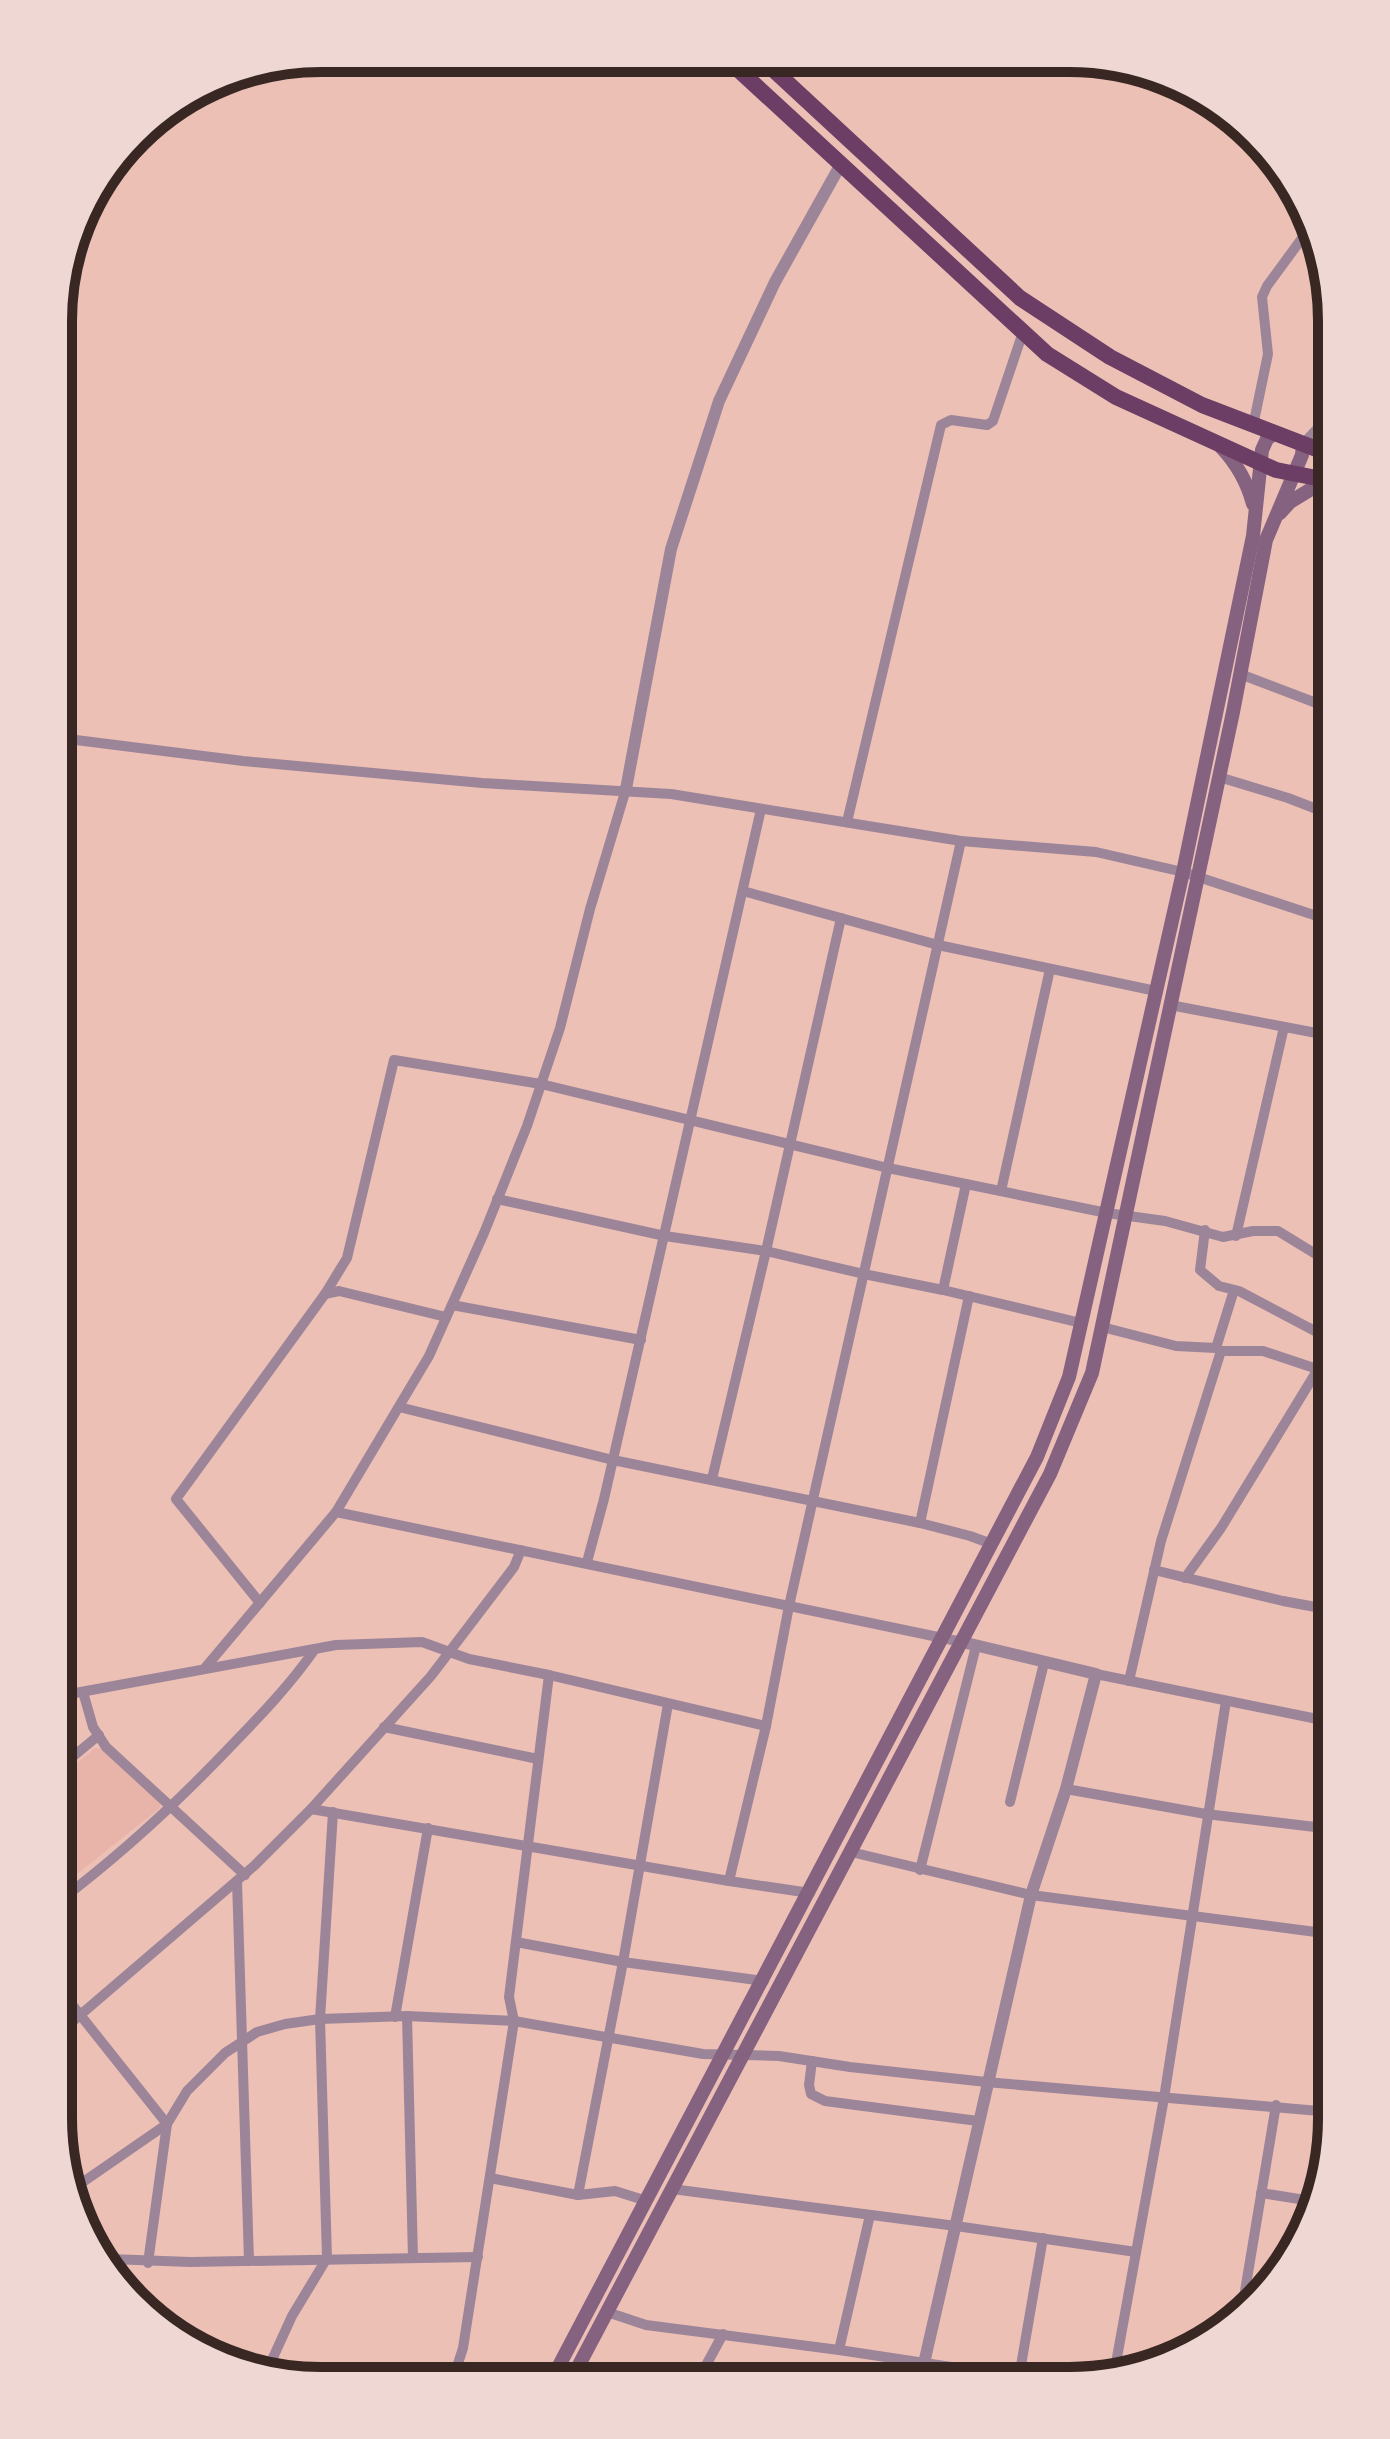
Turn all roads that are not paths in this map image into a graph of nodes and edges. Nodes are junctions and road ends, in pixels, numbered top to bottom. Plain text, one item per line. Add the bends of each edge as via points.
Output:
1 (741, 72) edge
2 (776, 72) edge
3 (841, 164) junction
4 (1303, 237) edge
5 (1023, 332) junction
6 (1253, 426) junction
7 (1318, 428) edge
8 (1273, 434) junction
9 (1215, 441) junction
10 (1303, 444) junction
11 (1318, 450) edge
12 (1261, 462) junction
13 (1294, 475) junction
14 (1318, 478) edge
15 (1318, 486) edge
16 (1255, 512) junction
17 (1274, 519) junction
18 (1240, 674) junction
19 (1318, 704) edge
20 (72, 739) edge
21 (1219, 777) junction
22 (626, 789) junction
23 (761, 809) junction
24 (1318, 809) edge
25 (847, 822) junction
26 (961, 841) junction
27 (1190, 874) junction
28 (743, 891) junction
29 (1318, 916) edge
30 (841, 918) junction
31 (938, 945) junction
32 (1050, 969) junction
33 (1156, 991) junction
34 (1170, 1005) junction
35 (1284, 1027) junction
36 (1318, 1033) edge
37 (541, 1084) junction
38 (692, 1122) junction
39 (791, 1143) junction
40 (888, 1168) junction
41 (966, 1184) junction
42 (1001, 1191) junction
43 (497, 1199) junction
44 (1107, 1213) junction
45 (1125, 1213) junction
46 (1205, 1230) junction
47 (665, 1236) junction
48 (1236, 1236) junction
49 (766, 1251) junction
50 (1317, 1254) edge
51 (864, 1274) junction
52 (943, 1290) junction
53 (1234, 1290) junction
54 (325, 1294) junction
55 (969, 1296) junction
56 (452, 1305) junction
57 (446, 1317) junction
58 (1081, 1323) junction
59 (1102, 1327) junction
60 (1317, 1333) edge
61 (641, 1340) junction
62 (1218, 1350) junction
63 (1318, 1371) edge
64 (1317, 1372) edge
65 (399, 1407) junction
66 (613, 1460) junction
67 (712, 1479) junction
68 (813, 1499) junction
69 (336, 1512) junction
70 (920, 1523) junction
71 (992, 1544) junction
72 (521, 1550) junction
73 (587, 1562) junction
74 (1154, 1570) junction
75 (1185, 1578) junction
76 (260, 1603) junction
77 (789, 1606) junction
78 (1317, 1607) edge
79 (943, 1638) junction
80 (969, 1644) junction
81 (315, 1649) junction
82 (448, 1652) junction
83 (1044, 1663) junction
84 (205, 1668) junction
85 (1096, 1674) junction
86 (549, 1675) junction
87 (1129, 1681) junction
88 (83, 1692) junction
89 (72, 1694) edge
90 (1226, 1701) junction
91 (668, 1704) junction
92 (1317, 1719) edge
93 (766, 1726) junction
94 (384, 1727) junction
95 (99, 1735) junction
96 (72, 1757) edge
97 (538, 1759) junction
98 (1066, 1789) junction
99 (1010, 1802) dead end
100 (174, 1807) junction
101 (311, 1809) junction
102 (333, 1812) junction
103 (1206, 1814) junction
104 (1317, 1827) edge
105 (428, 1828) junction
106 (529, 1845) junction
107 (851, 1852) junction
108 (641, 1865) junction
109 (920, 1870) junction
110 (241, 1878) junction
111 (729, 1881) junction
112 (72, 1892) edge
113 (810, 1893) junction
114 (1031, 1895) junction
115 (1193, 1918) junction
116 (1317, 1932) edge
117 (516, 1942) junction
118 (623, 1962) junction
119 (764, 1981) junction
120 (72, 2003) edge
121 (82, 2014) junction
122 (407, 2016) junction
123 (395, 2017) junction
124 (320, 2019) junction
125 (514, 2021) junction
126 (72, 2022) edge
127 (608, 2039) junction
128 (240, 2041) junction
129 (744, 2054) junction
130 (725, 2055) junction
131 (812, 2061) junction
132 (986, 2082) junction
133 (1164, 2098) junction
134 (1276, 2105) junction
135 (1317, 2110) edge
136 (978, 2121) junction
137 (167, 2124) junction
138 (490, 2178) junction
139 (81, 2183) edge
140 (672, 2189) junction
141 (1261, 2193) junction
142 (578, 2195) junction
143 (1304, 2200) edge
144 (647, 2201) junction
145 (870, 2215) junction
146 (956, 2226) junction
147 (1043, 2238) junction
148 (1136, 2252) junction
149 (478, 2257) junction
150 (327, 2258) junction
151 (413, 2258) junction
152 (117, 2260) edge
153 (249, 2261) junction
154 (148, 2263) junction
155 (1244, 2295) edge
156 (607, 2312) junction
157 (723, 2334) junction
158 (839, 2350) junction
159 (271, 2362) edge
160 (924, 2362) junction
161 (1116, 2362) edge
162 (457, 2367) edge
163 (558, 2367) edge
164 (578, 2367) edge
165 (705, 2367) edge
166 (923, 2367) edge
167 (956, 2367) edge
168 (1021, 2367) edge

1 - 3 highway
2 - 6 highway via 1020,298 1110,357
3 - 5 highway
3 - 22 street via 775,282 719,401 671,549
4 - 6 street via 1262,297 1268,354
5 - 9 highway via 1047,354 1116,397
5 - 25 street via 993,421 987,425 951,420 941,425
6 - 8 highway
7 - 10 street
8 - 10 highway
8 - 12 main road
9 - 12 highway
9 - 16 main road via 1248,485
10 - 11 highway
10 - 13 main road
12 - 13 highway
12 - 16 main road
13 - 14 highway
13 - 17 main road
15 - 17 main road via 1290,502
16 - 27 main road
17 - 18 main road
18 - 19 street
18 - 21 main road
20 - 22 street via 482,783
21 - 24 street
21 - 27 main road
22 - 23 street
22 - 37 street
23 - 25 street
23 - 28 street
25 - 26 street
26 - 27 street via 1096,852
26 - 31 street
27 - 29 street
27 - 33 main road
27 - 34 main road
28 - 30 street
28 - 38 street
30 - 31 street
30 - 39 street
31 - 32 street
31 - 40 street
32 - 33 street
32 - 42 street
33 - 44 main road
34 - 35 street
34 - 45 main road
35 - 36 street
35 - 48 street
37 - 38 street
37 - 43 street
37 - 54 street via 394,1060 347,1258
38 - 39 street
38 - 47 street
39 - 40 street
39 - 49 street
40 - 41 street
40 - 51 street
41 - 42 street
41 - 52 street
42 - 44 street
43 - 47 street
43 - 56 street
44 - 45 street
44 - 58 main road
45 - 46 street
45 - 59 main road
46 - 48 street
46 - 53 street via 1200,1270 1219,1286
47 - 49 street
47 - 61 street
48 - 50 street via 1278,1231
49 - 51 street
49 - 67 street
51 - 52 street
51 - 68 street
52 - 55 street
53 - 60 street
53 - 62 street
54 - 57 street via 339,1291
54 - 76 street via 176,1499
55 - 58 street
55 - 70 street
56 - 57 street
56 - 61 street
57 - 65 street
58 - 71 main road via 1069,1377
59 - 62 street via 1176,1346
59 - 80 main road via 1092,1373 1050,1474
61 - 66 street
62 - 63 street via 1263,1351
62 - 74 street
64 - 75 street
65 - 66 street
65 - 69 street
66 - 67 street
66 - 73 street
67 - 68 street
68 - 70 street
68 - 77 street
69 - 72 street
69 - 76 street
70 - 71 street
71 - 79 main road
72 - 73 street
72 - 82 street via 514,1567
73 - 77 street
74 - 75 street
74 - 87 street
75 - 78 street
76 - 84 street
77 - 79 street
77 - 93 street
79 - 80 street
79 - 113 main road
80 - 83 street
80 - 107 main road
80 - 109 street
81 - 82 street via 422,1642
81 - 84 street
81 - 100 street via 289,1685
82 - 86 street
82 - 94 street
83 - 85 street
83 - 99 street
84 - 88 street
85 - 87 street
85 - 98 street
86 - 91 street
86 - 97 street
87 - 90 street
88 - 89 street
88 - 95 street
90 - 92 street
90 - 103 street
91 - 93 street
91 - 108 street
93 - 111 street
94 - 97 street
94 - 101 street
95 - 96 street
95 - 100 street
97 - 106 street
98 - 103 street
98 - 114 street
100 - 110 street
100 - 112 street
101 - 102 street
101 - 110 street
102 - 105 street
102 - 124 street
103 - 104 street
103 - 115 street
105 - 106 street
105 - 123 street
106 - 108 street
106 - 117 street
107 - 109 street
107 - 129 main road
108 - 111 street
108 - 118 street
109 - 114 street
110 - 121 street
110 - 128 street
111 - 113 street
113 - 119 main road
114 - 115 street
114 - 132 street
115 - 116 street
115 - 133 street
117 - 118 street
117 - 125 street via 509,1997
118 - 119 street
118 - 127 street
119 - 130 main road
120 - 121 street
121 - 126 street
121 - 137 street
122 - 123 street
122 - 125 street
122 - 151 street
123 - 124 street
124 - 128 street via 285,2024
124 - 150 street
125 - 127 street
125 - 138 street
127 - 130 street
127 - 142 street
128 - 137 street via 187,2091
128 - 153 street
129 - 130 street
129 - 131 street
129 - 140 main road
130 - 144 main road
131 - 132 street
131 - 136 street via 811,2094 825,2101
132 - 133 street
132 - 136 street
133 - 134 street
133 - 148 street
134 - 135 street
134 - 141 street
136 - 146 street
137 - 139 street
137 - 154 street
138 - 142 street
138 - 149 street
140 - 145 street
140 - 156 main road
141 - 143 street
141 - 155 street
142 - 144 street via 615,2191
144 - 163 main road
145 - 146 street
145 - 158 street
146 - 147 street
146 - 160 street
147 - 148 street
147 - 168 street
148 - 161 street
149 - 151 street
149 - 162 street
150 - 151 street
150 - 153 street
150 - 159 street
152 - 154 street
153 - 154 street
156 - 157 street via 646,2325
156 - 164 main road
157 - 158 street
157 - 165 street
158 - 160 street
160 - 166 street
160 - 167 street

